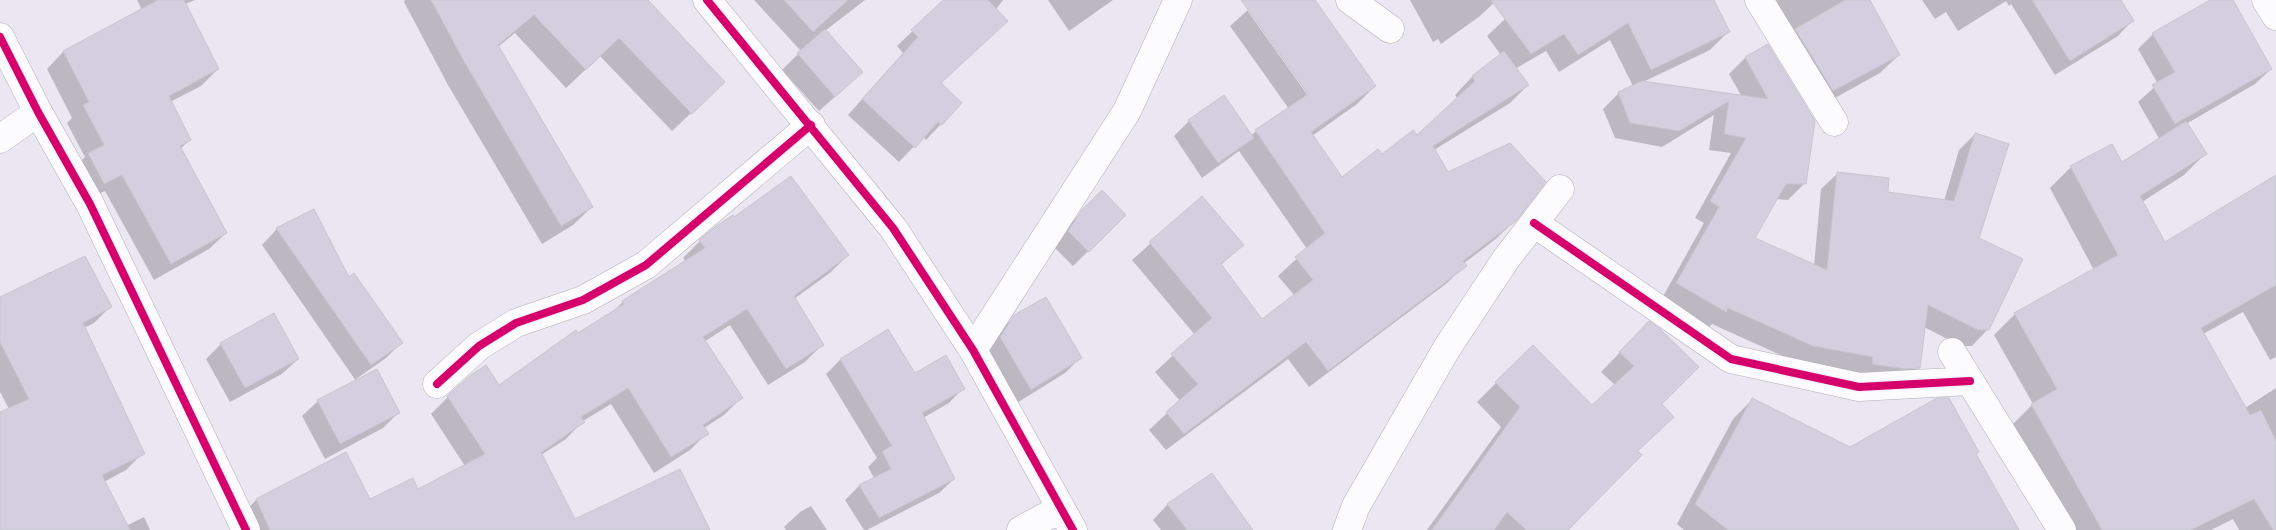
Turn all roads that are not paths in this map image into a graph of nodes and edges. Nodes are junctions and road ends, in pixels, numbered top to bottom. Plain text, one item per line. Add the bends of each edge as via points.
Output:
1 (707, 0) edge
2 (1178, 0) edge
3 (1350, 0) edge
4 (1759, 0) edge
5 (2266, 0) edge
6 (2276, 16) edge
7 (1390, 29) dead end
8 (0, 37) edge
9 (38, 112) junction
10 (1834, 122) dead end
11 (811, 125) junction
12 (0, 139) edge
13 (1560, 189) dead end
14 (1534, 223) junction
15 (973, 350) junction
16 (1952, 352) dead end
17 (1970, 381) junction
18 (437, 384) dead end
19 (1067, 520) edge
20 (246, 530) edge
21 (1021, 530) edge
22 (1347, 530) edge
23 (2062, 530) edge

1 - 11 street
2 - 15 street via 1127,110
3 - 7 street
4 - 10 street
5 - 6 street
8 - 9 street
9 - 12 street
9 - 20 street via 90,204
11 - 15 street via 893,228
11 - 18 street via 646,265 583,300 516,323 479,346
13 - 14 street
14 - 17 street via 1731,359 1859,388
14 - 22 street via 1447,348 1356,506
15 - 19 street
16 - 17 street
17 - 23 street
19 - 21 street

